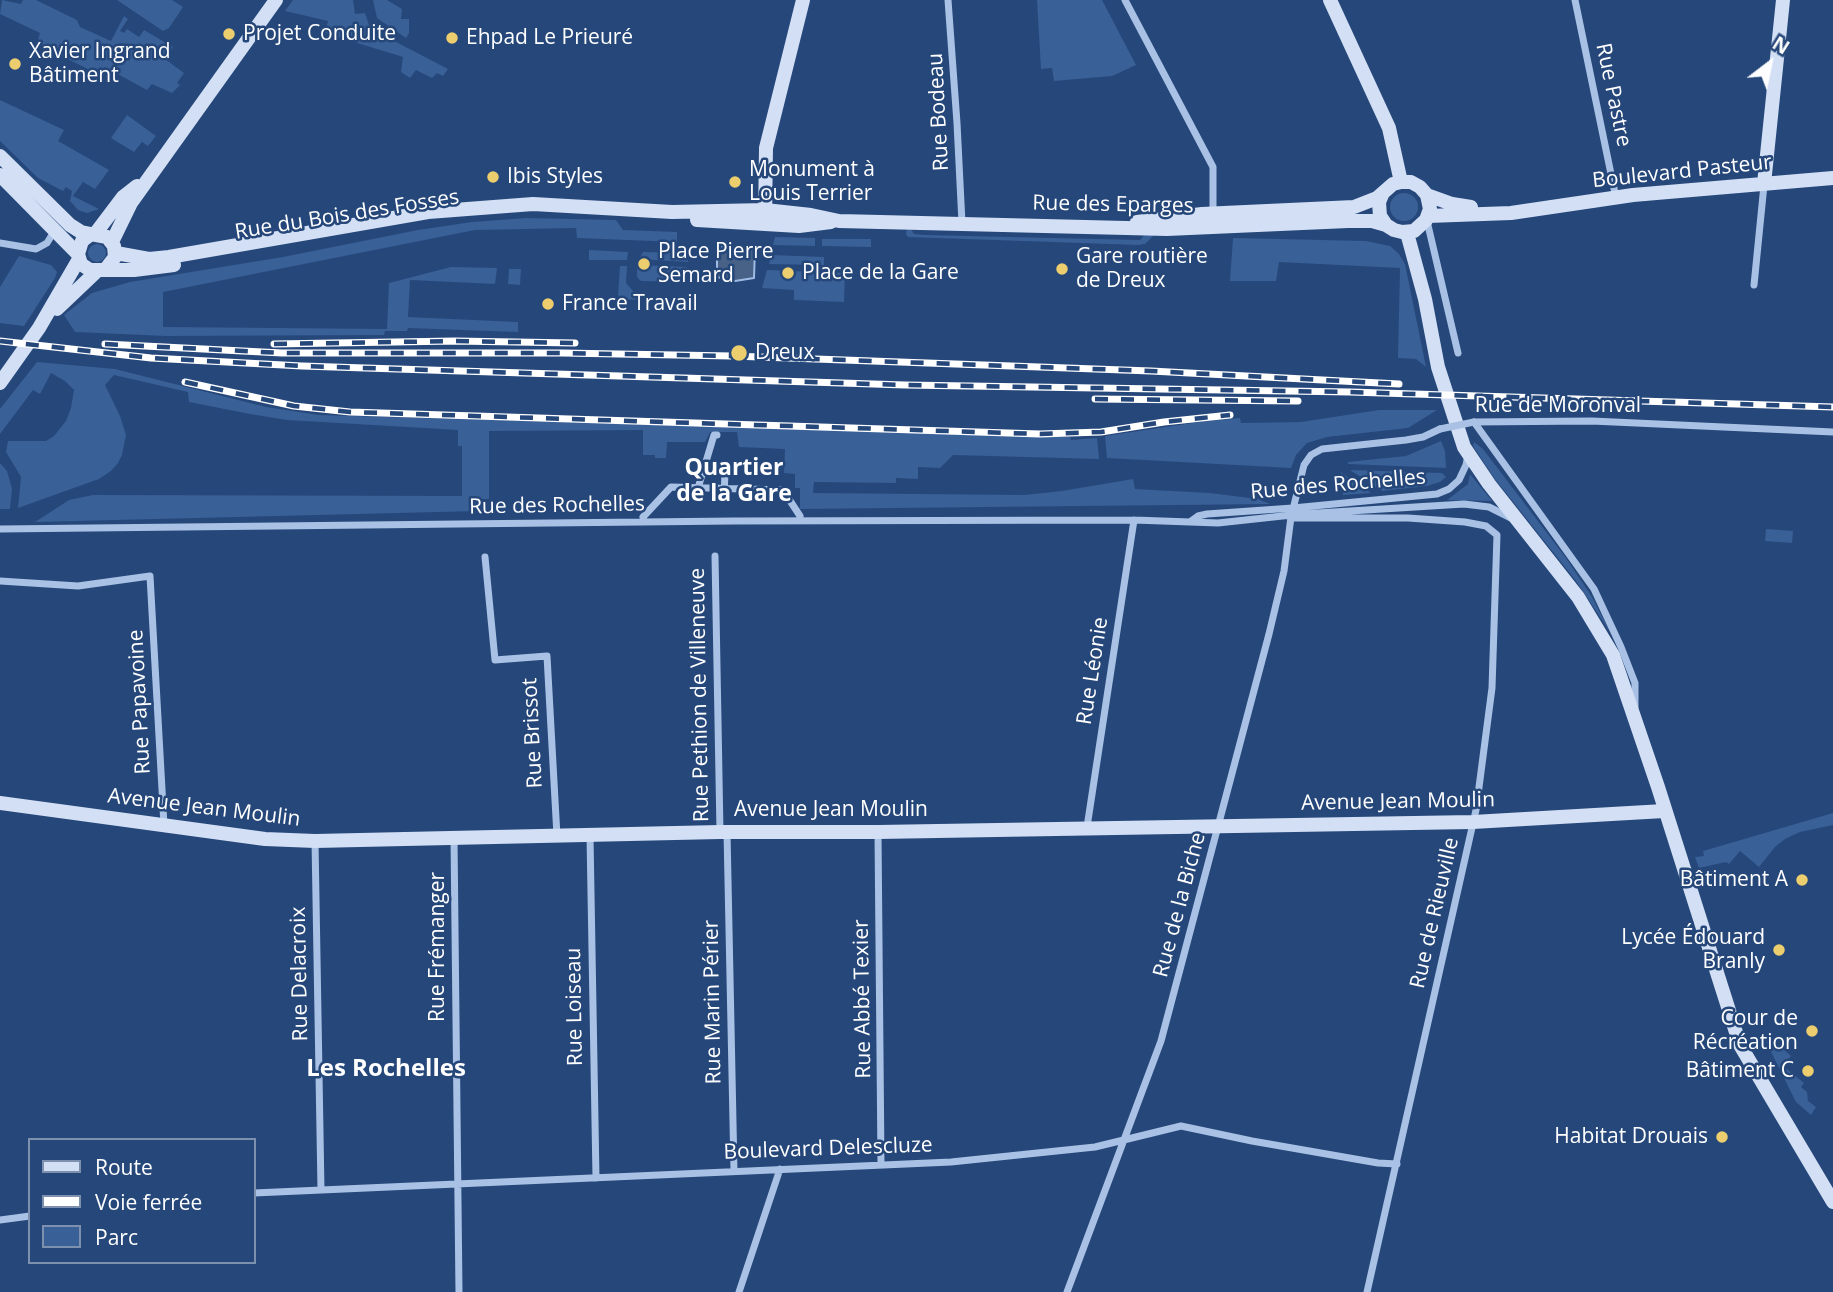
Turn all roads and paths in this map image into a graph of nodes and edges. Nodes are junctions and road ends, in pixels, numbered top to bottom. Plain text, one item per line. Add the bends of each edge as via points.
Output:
1 (276, 0) edge
2 (803, 0) edge
3 (948, 0) edge
4 (1125, 0) edge
5 (1330, 0) edge
6 (1575, 0) edge
7 (1783, 0) edge
8 (0, 156) edge
9 (0, 175) edge
10 (1833, 178) edge
11 (147, 180) junction
12 (1401, 182) junction
13 (1764, 184) junction
14 (1382, 195) junction
15 (1427, 195) junction
16 (1616, 198) junction
17 (1536, 209) junction
18 (765, 217) junction
19 (1427, 218) junction
20 (1212, 221) junction
21 (961, 223) junction
22 (1387, 225) junction
23 (55, 230) junction
24 (1407, 233) junction
25 (93, 234) junction
26 (0, 243) edge
27 (114, 248) junction
28 (78, 257) junction
29 (101, 271) junction
30 (1754, 285) dead end
31 (38, 328) junction
32 (1458, 353) dead end
33 (0, 383) edge
34 (1474, 422) junction
35 (1833, 432) edge
36 (717, 435) dead end
37 (1468, 454) junction
38 (725, 472) dead end
39 (698, 488) junction
40 (724, 497) dead end
41 (1292, 513) junction
42 (800, 516) dead end
43 (643, 517) dead end
44 (1134, 520) junction
45 (0, 523) edge
46 (1519, 523) junction
47 (4, 529) edge
48 (1497, 536) joint
49 (715, 556) dead end
50 (485, 557) dead end
51 (0, 581) edge
52 (1634, 715) junction
53 (0, 803) edge
54 (1664, 811) junction
55 (1221, 819) junction
56 (1473, 822) junction
57 (164, 825) junction
58 (1087, 827) junction
59 (723, 832) junction
60 (878, 832) junction
61 (590, 836) junction
62 (454, 837) junction
63 (557, 837) junction
64 (314, 841) junction
65 (1123, 1141) junction
66 (1397, 1164) junction
67 (881, 1165) junction
68 (780, 1169) junction
69 (734, 1171) junction
70 (596, 1178) junction
71 (457, 1183) junction
72 (321, 1190) junction
73 (256, 1194) edge
74 (1833, 1202) edge
75 (28, 1216) edge
76 (0, 1220) edge
77 (459, 1292) edge
78 (739, 1292) edge
79 (1067, 1292) edge
80 (1367, 1292) edge

1 - 11 main road
2 - 18 main road via 766,148
3 - 21 street, Rue Bodeau
4 - 20 street via 1213,167
5 - 12 main road via 1389,128
6 - 16 street, Rue Pastre
7 - 13 main road
8 - 25 main road via 70,225
9 - 23 main road
10 - 13 main road, Boulevard Pasteur
11 - 25 main road via 123,197
11 - 27 main road via 127,210
12 - 14 main road
12 - 15 main road via 1411,182
13 - 16 main road, Boulevard Pasteur
13 - 30 street
14 - 20 main road via 1354,208
14 - 22 main road via 1380,216
15 - 17 main road, Boulevard Pasteur via 1452,204
15 - 19 main road
16 - 17 main road, Boulevard Pasteur
17 - 19 main road, Boulevard Pasteur
18 - 21 main road, Rue des Eparges via 810,225 839,220
18 - 27 main road, Rue du Bois des Fosses via 533,204 428,212 169,257 149,259
18 - 29 main road, Rue du Bois des Fosses via 533,211 471,215 151,269
19 - 24 main road
19 - 32 street
20 - 21 main road, Rue des Eparges via 1167,229
20 - 22 main road, Rue des Eparges via 1364,220
22 - 24 main road
23 - 26 street via 47,243 36,249
23 - 28 main road
24 - 37 main road via 1440,374
25 - 27 main road via 107,237
25 - 28 main road via 82,240
27 - 29 main road via 113,262
28 - 29 main road via 85,268
28 - 31 main road
29 - 31 main road
31 - 33 main road
34 - 35 street, Rue de Moronval via 1592,421
34 - 41 street, Rue de Moronval, bridge via 1423,437 1315,452 1301,472
34 - 52 street via 1594,589 1635,683
36 - 39 street
37 - 41 street, Rue des Rochelles via 1459,480 1437,494
37 - 46 main road
38 - 40 street
39 - 42 street via 783,490
39 - 43 street via 671,487
41 - 44 street, Rue des Rochelles
41 - 46 street, Rue des Rochelles via 1464,504 1489,508
41 - 48 street, Rue des Rochelles via 1300,519 1465,522 1486,526
41 - 55 street, Rue de la Biche via 1284,571
44 - 47 street, Rue des Rochelles
44 - 58 street, Rue Léonie
45 - 47 street, Rue des Rochelles
46 - 52 main road via 1592,617 1613,655
48 - 56 street, Rue de Rieuville via 1492,688
49 - 59 street, Rue Pethion de Villeneuve
50 - 63 street, Rue Brissot via 495,660 547,656
51 - 57 street, Rue Papavoine via 78,586 150,576
52 - 54 main road
53 - 57 main road, Avenue Jean Moulin
54 - 56 main road, Avenue Jean Moulin
54 - 74 main road via 1740,1045
55 - 56 main road, Avenue Jean Moulin
55 - 58 main road, Avenue Jean Moulin
55 - 65 street, Rue de la Biche via 1161,1041
56 - 66 street, Rue de Rieuville
57 - 64 main road, Avenue Jean Moulin
58 - 60 main road, Avenue Jean Moulin
59 - 60 main road, Avenue Jean Moulin
59 - 61 main road, Avenue Jean Moulin
59 - 69 street, Rue Marin Périer
60 - 67 street, Rue Abbé Texier
61 - 63 main road, Avenue Jean Moulin
61 - 70 street, Rue Loiseau
62 - 63 main road, Avenue Jean Moulin
62 - 64 main road, Avenue Jean Moulin
62 - 71 street, Rue Frémanger
64 - 72 street, Rue Delacroix
65 - 66 street, Boulevard Delescluze via 1181,1126
65 - 67 street, Boulevard Delescluze via 964,1161
65 - 79 street, Rue de la Biche
66 - 80 street, Rue de Rieuville
67 - 68 street, Boulevard Delescluze
68 - 69 street, Boulevard Delescluze
68 - 78 street
69 - 70 street, Boulevard Delescluze
70 - 71 street, Boulevard Delescluze
71 - 72 street, Boulevard Delescluze
71 - 77 street, Rue Frémanger
72 - 73 street, Boulevard Delescluze
75 - 76 street

